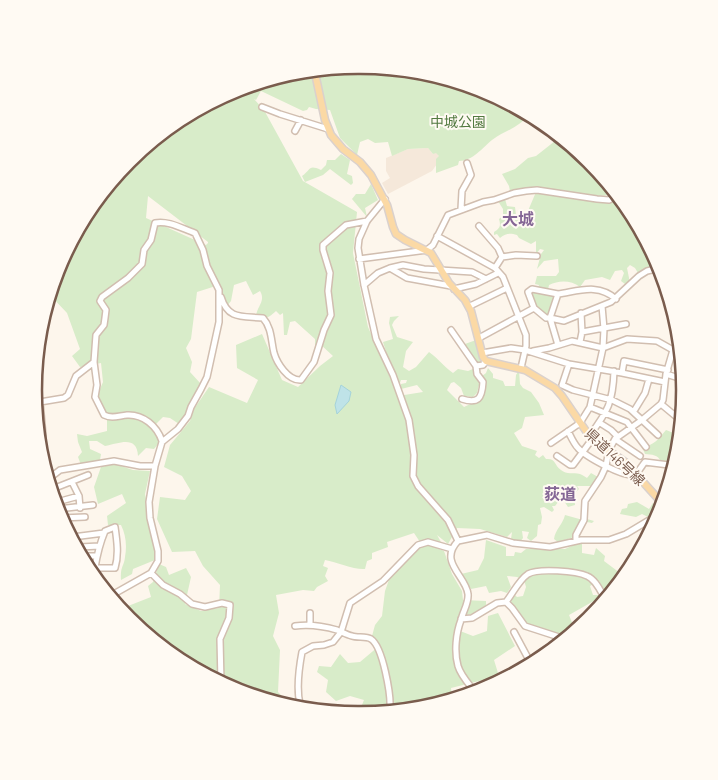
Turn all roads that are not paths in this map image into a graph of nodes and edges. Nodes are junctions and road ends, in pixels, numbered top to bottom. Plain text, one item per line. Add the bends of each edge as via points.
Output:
1 (316, 76) edge
2 (262, 107) dead end
3 (301, 120) junction
4 (328, 129) junction
5 (295, 131) dead end
6 (467, 163) dead end
7 (384, 199) junction
8 (611, 199) edge
9 (461, 210) junction
10 (368, 221) junction
11 (479, 226) dead end
12 (436, 236) junction
13 (427, 250) junction
14 (537, 256) dead end
15 (502, 257) junction
16 (359, 259) junction
17 (390, 268) junction
18 (441, 269) junction
19 (651, 270) edge
20 (497, 271) junction
21 (486, 279) junction
22 (364, 285) junction
23 (453, 287) junction
24 (507, 288) junction
25 (219, 290) junction
26 (558, 294) junction
27 (616, 299) junction
28 (470, 306) junction
29 (602, 306) junction
30 (534, 308) junction
31 (581, 313) junction
32 (518, 316) junction
33 (550, 318) junction
34 (626, 324) dead end
35 (604, 329) junction
36 (451, 330) dead end
37 (582, 332) junction
38 (479, 338) junction
39 (580, 342) junction
40 (558, 345) junction
41 (602, 348) junction
42 (673, 348) edge
43 (525, 350) junction
44 (531, 351) junction
45 (673, 351) edge
46 (482, 353) junction
47 (486, 361) junction
48 (94, 362) junction
49 (569, 364) junction
50 (476, 366) junction
51 (521, 368) junction
52 (597, 368) junction
53 (614, 371) junction
54 (667, 372) junction
55 (622, 373) junction
56 (675, 376) edge
57 (648, 379) junction
58 (665, 382) junction
59 (594, 394) junction
60 (462, 399) dead end
61 (612, 400) junction
62 (43, 402) edge
63 (660, 404) junction
64 (590, 407) junction
65 (634, 412) junction
66 (605, 413) junction
67 (674, 416) edge
68 (642, 420) junction
69 (580, 423) junction
70 (600, 423) junction
71 (632, 428) junction
72 (568, 431) junction
73 (658, 435) dead end
74 (591, 437) junction
75 (616, 438) junction
76 (162, 441) junction
77 (551, 442) dead end
78 (646, 447) dead end
79 (609, 450) junction
80 (583, 452) junction
81 (557, 456) dead end
82 (640, 456) dead end
83 (666, 465) edge
84 (154, 466) junction
85 (606, 466) junction
86 (636, 474) junction
87 (54, 475) edge
88 (88, 475) dead end
89 (72, 482) junction
90 (58, 489) edge
91 (79, 496) junction
92 (657, 497) edge
93 (63, 500) edge
94 (93, 505) dead end
95 (80, 508) junction
96 (66, 509) edge
97 (85, 517) dead end
98 (70, 518) edge
99 (647, 521) edge
100 (104, 533) junction
101 (78, 536) edge
102 (458, 541) junction
103 (576, 541) junction
104 (99, 546) junction
105 (84, 547) edge
106 (452, 549) junction
107 (90, 556) edge
108 (97, 556) junction
109 (95, 565) edge
110 (97, 568) edge
111 (151, 573) junction
112 (116, 593) edge
113 (602, 593) edge
114 (506, 602) junction
115 (310, 613) dead end
116 (461, 619) junction
117 (310, 624) junction
118 (295, 626) dead end
119 (341, 632) junction
120 (514, 632) dead end
121 (557, 637) edge
122 (528, 657) edge
123 (221, 675) edge
124 (470, 686) edge
125 (299, 700) edge
126 (390, 705) edge

1 - 4 main road
2 - 3 street
3 - 4 street
3 - 5 street
4 - 7 main road via 338,144 371,175
6 - 9 street via 471,175 462,191
7 - 10 street
7 - 13 main road via 396,234
8 - 9 street via 537,190 514,193
9 - 12 street via 448,216
10 - 16 street via 358,239
10 - 25 street via 346,225 323,245 330,274 331,315 314,362 301,380 288,376 277,359 265,320 228,312
11 - 15 street
12 - 13 street
12 - 20 street
13 - 16 street
13 - 18 main road
14 - 15 street
15 - 20 street
16 - 22 street
17 - 18 street via 403,265
17 - 22 street
17 - 23 street via 407,278
18 - 21 street via 472,272
18 - 23 main road
19 - 27 street via 639,276
20 - 21 street
20 - 24 street
21 - 23 street via 476,284
22 - 102 street via 376,339 409,420 413,476 448,520
23 - 28 main road
24 - 28 street
24 - 32 street
25 - 48 street via 195,233 166,222 155,223 142,264 100,301 106,310 104,326 96,335
25 - 76 street via 219,322 202,390 178,429
26 - 27 street via 596,288
26 - 30 street via 528,292
26 - 33 street
27 - 29 street
28 - 38 main road
29 - 31 street
29 - 35 street
30 - 32 street
30 - 33 street
31 - 33 street via 564,321
31 - 37 street
32 - 38 street
32 - 43 street via 526,335
33 - 40 street
34 - 35 street
35 - 37 street
35 - 41 street
36 - 50 street
37 - 39 street
38 - 46 main road
39 - 40 street
39 - 41 street
40 - 44 street
41 - 42 street via 627,338 658,341
41 - 52 street
43 - 44 street
43 - 46 street via 511,348
43 - 51 street
44 - 49 street
45 - 54 street
46 - 47 main road
47 - 50 street
47 - 51 main road, 県道146号線
48 - 62 street via 76,376 68,395
48 - 76 street via 97,378 95,397 104,415 110,418 137,416 154,427
49 - 52 street
49 - 59 street via 562,385
50 - 60 street via 476,374 483,382 480,397 471,402
51 - 69 main road, 県道146号線 via 557,390
52 - 53 street
52 - 59 street
53 - 55 street
53 - 61 street
54 - 55 street via 624,361
54 - 56 street
54 - 58 street
55 - 57 street
57 - 58 street
57 - 65 street via 645,393
58 - 63 street
59 - 61 street
59 - 64 street
61 - 65 street
61 - 66 street
63 - 67 street
63 - 68 street
64 - 66 street
64 - 69 street
65 - 68 street
66 - 70 street
66 - 71 street via 627,422
68 - 71 street
68 - 73 street
69 - 72 street
69 - 74 main road, 県道146号線
70 - 74 street
70 - 75 street
71 - 75 street
71 - 78 street
72 - 77 street
72 - 80 street
74 - 79 main road, 県道146号線
74 - 80 street
75 - 79 street
75 - 82 street
76 - 84 street
79 - 85 street
79 - 86 main road, 県道146号線
80 - 81 street via 574,465
80 - 85 street
83 - 86 street via 645,462
84 - 87 street via 114,461 60,470
84 - 111 street via 149,502 158,561
85 - 86 street
85 - 103 street via 585,501 584,520
86 - 92 main road, 県道146号線
88 - 89 street
89 - 90 street
89 - 91 street
91 - 93 street
91 - 95 street
94 - 95 street
95 - 96 street
97 - 98 street
99 - 103 street via 615,539
100 - 101 street
100 - 104 street
100 - 110 street via 115,528 117,561 115,568
102 - 103 street via 487,535 513,544 550,547
102 - 106 street
104 - 105 street
104 - 108 street
106 - 116 street via 455,571 468,594
106 - 119 street via 428,542 418,545 383,581 350,603
107 - 108 street
108 - 109 street
111 - 112 street
111 - 123 street via 162,585 192,604 230,605 220,638
113 - 114 street via 588,576 546,570 528,574
114 - 116 street via 497,603 472,618
114 - 121 street via 525,626
115 - 117 street
116 - 124 street via 456,635 458,665
117 - 118 street
117 - 119 street
119 - 125 street via 333,642 302,652
119 - 126 street via 370,638 374,642 386,667
120 - 122 street

